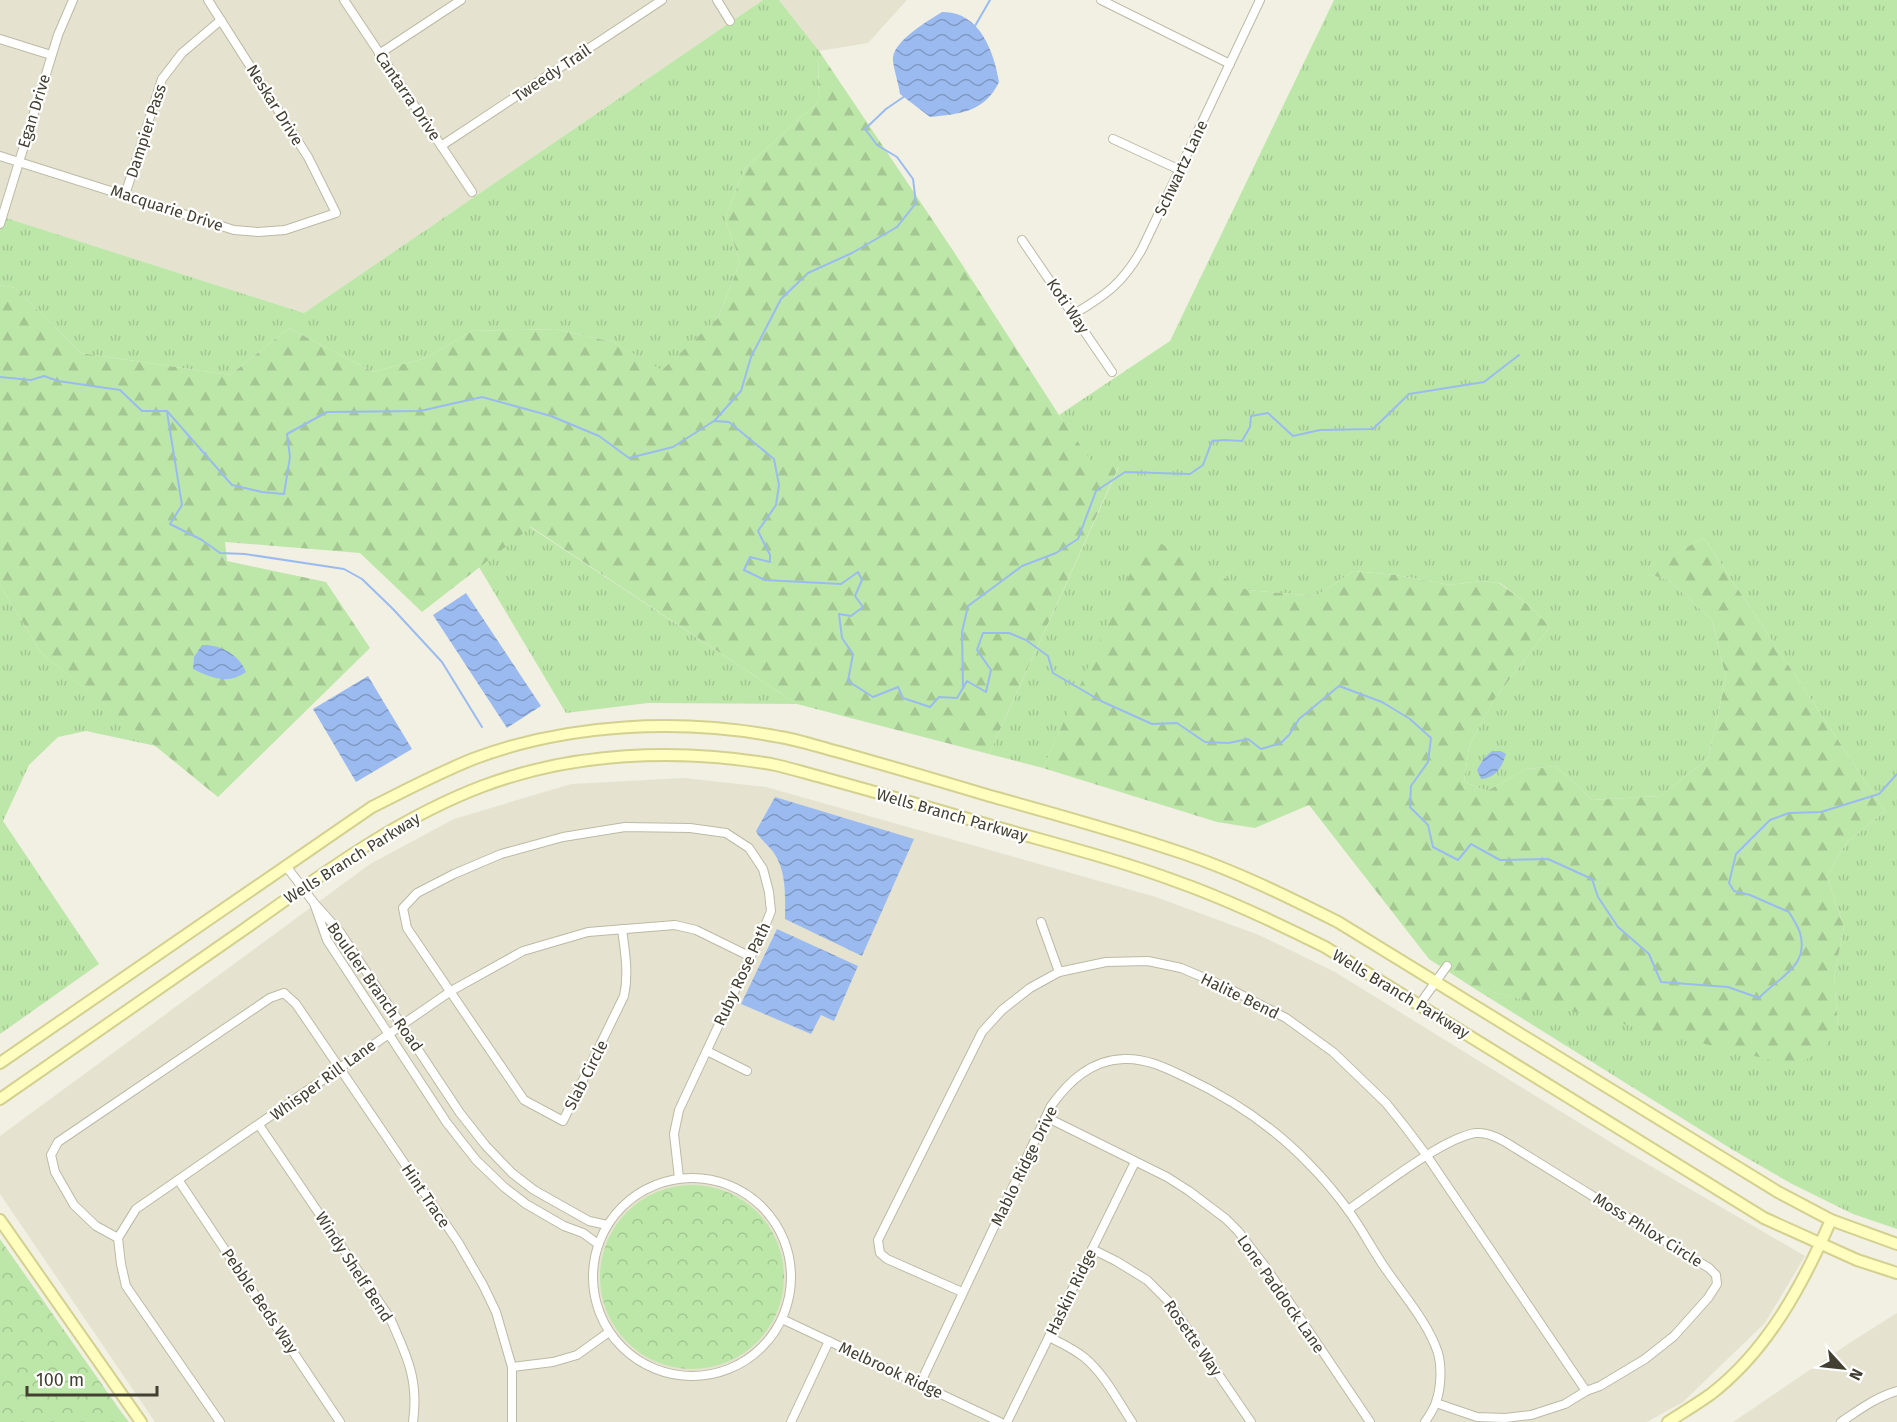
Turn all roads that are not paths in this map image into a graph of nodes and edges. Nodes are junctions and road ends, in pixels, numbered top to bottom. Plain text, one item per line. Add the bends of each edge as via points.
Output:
1 (73, 0) edge
2 (208, 0) edge
3 (344, 0) edge
4 (461, 0) edge
5 (662, 0) edge
6 (717, 0) edge
7 (1101, 0) edge
8 (1260, 0) edge
9 (221, 20) junction
10 (730, 21) dead end
11 (0, 39) edge
12 (379, 54) junction
13 (51, 55) junction
14 (1230, 64) junction
15 (1113, 139) dead end
16 (441, 146) junction
17 (0, 156) edge
18 (18, 162) junction
19 (1180, 170) junction
20 (472, 192) dead end
21 (125, 195) junction
22 (336, 213) joint
23 (0, 224) edge
24 (1022, 240) dead end
25 (1074, 314) junction
26 (1112, 372) dead end
27 (286, 866) junction
28 (303, 888) junction
29 (314, 903) junction
30 (1041, 921) dead end
31 (622, 929) junction
32 (751, 957) junction
33 (1447, 966) dead end
34 (1059, 972) junction
35 (1436, 981) junction
36 (451, 991) junction
37 (1419, 1005) junction
38 (402, 1024) junction
39 (388, 1033) junction
40 (707, 1051) junction
41 (0, 1063) edge
42 (339, 1068) junction
43 (747, 1071) dead end
44 (0, 1099) edge
45 (1046, 1117) junction
46 (259, 1125) junction
47 (1427, 1156) junction
48 (1135, 1162) junction
49 (679, 1178) junction
50 (179, 1181) junction
51 (1348, 1210) junction
52 (0, 1220) edge
53 (1831, 1220) junction
54 (607, 1225) junction
55 (118, 1238) junction
56 (598, 1244) junction
57 (1820, 1244) junction
58 (1897, 1244) edge
59 (1092, 1249) junction
60 (1897, 1273) edge
61 (962, 1292) junction
62 (782, 1319) junction
63 (609, 1332) junction
64 (1049, 1337) junction
65 (829, 1341) junction
66 (512, 1367) junction
67 (920, 1384) junction
68 (1586, 1391) junction
69 (1897, 1391) edge
70 (1436, 1403) junction
71 (141, 1422) edge
72 (220, 1422) edge
73 (340, 1422) edge
74 (413, 1422) edge
75 (512, 1422) edge
76 (791, 1422) edge
77 (1000, 1422) edge
78 (1007, 1422) edge
79 (1132, 1422) edge
80 (1251, 1422) edge
81 (1370, 1422) edge
82 (1425, 1422) edge
83 (1668, 1422) edge
84 (1841, 1422) edge

1 - 13 street, Egan Drive
2 - 9 street, Neskar Drive
3 - 12 street, Cantarra Drive
4 - 12 street
5 - 16 street, Tweedy Trail
6 - 10 street
7 - 14 street
8 - 14 street, Schwartz Lane
9 - 21 street, Dampier Pass via 182,53 162,79
9 - 22 street, Neskar Drive via 308,158
11 - 13 street
12 - 16 street, Cantarra Drive
13 - 18 street, Egan Drive
14 - 19 street, Schwartz Lane
15 - 19 street
16 - 20 street, Cantarra Drive
17 - 18 street, Macquarie Drive
18 - 21 street, Macquarie Drive
18 - 23 street, Egan Drive
19 - 25 street, Schwartz Lane via 1133,265 1113,288
21 - 22 street, Macquarie Drive via 234,230 285,230
24 - 25 street, Koti Way
25 - 26 street, Koti Way
27 - 28 street
27 - 35 street, Wells Branch Parkway via 372,807 476,758 524,744 627,727 735,730 781,737 853,756 1187,854 1338,922
27 - 41 street, Wells Branch Parkway
28 - 29 street
28 - 37 street, Wells Branch Parkway via 387,832 438,805 496,782 575,763 629,756 732,759 776,765 1178,881 1325,947
28 - 44 street, Wells Branch Parkway
29 - 38 street, Boulder Branch Road via 340,932
29 - 39 street, Boulder Branch Road via 327,940
30 - 34 street
31 - 32 street, Whisper Rill Lane via 686,927
31 - 36 street, Whisper Rill Lane via 588,932 523,951
31 - 36 street, Slab Circle via 627,967 624,996 562,1121 524,1100
32 - 36 street, Ruby Rose Path via 771,911 763,869 749,848 726,833 625,827 563,837 501,854 417,893 403,908 407,928
32 - 40 street, Ruby Rose Path
33 - 35 street
34 - 47 street, Halite Bend via 1106,962 1148,961 1181,968 1226,987 1286,1018 1333,1052 1386,1103
34 - 61 street, Halite Bend via 1030,988 982,1032 878,1240 880,1252 887,1259
35 - 37 street
35 - 53 street, Wells Branch Parkway via 1731,1165
36 - 38 street, Whisper Rill Lane
37 - 57 street, Wells Branch Parkway via 1764,1218
38 - 39 street, Whisper Rill Lane
38 - 54 street, Boulder Branch Road via 460,1113 512,1173 570,1211
39 - 42 street, Whisper Rill Lane
39 - 56 street, Boulder Branch Road via 476,1160 526,1204
40 - 43 street
40 - 49 street, Ruby Rose Path via 679,1110 674,1134
42 - 46 street, Whisper Rill Lane
42 - 55 street, Hint Trace via 296,1004 284,993 270,998 57,1142 51,1155 55,1172 74,1205 96,1226
42 - 66 street, Hint Trace via 463,1251 496,1312
45 - 48 street, Lone Paddock Lane
45 - 51 street, Mablo Ridge Drive via 1067,1085 1095,1065 1140,1059 1191,1079 1260,1120 1311,1166
45 - 61 street, Mablo Ridge Drive
46 - 50 street, Whisper Rill Lane
46 - 74 street, Windy Shelf Bend via 390,1318 413,1376
47 - 51 street, Moss Phlox Circle
47 - 68 street, Halite Bend
47 - 68 street, Moss Phlox Circle via 1460,1137 1479,1132 1497,1137 1716,1275 1717,1284 1708,1298 1674,1336 1645,1359
48 - 59 street, Haskin Ridge
48 - 81 street, Lone Paddock Lane via 1189,1191 1238,1231
49 - 54 street via 638,1193
49 - 62 street via 728,1183 768,1211 785,1239 789,1255 791,1288
50 - 55 street, Whisper Rill Lane via 136,1209
50 - 73 street, Pebble Beds Way
51 - 70 street, Mablo Ridge Drive via 1432,1338 1439,1362
52 - 71 street
53 - 57 street
53 - 58 street, Wells Branch Parkway
54 - 56 street
55 - 72 street via 126,1286
56 - 63 street via 594,1291
57 - 60 street, Wells Branch Parkway
57 - 83 street via 1791,1301 1744,1363 1712,1393
59 - 64 street, Haskin Ridge
59 - 80 street, Rosette Way via 1147,1280 1169,1302
61 - 67 street, Mablo Ridge Drive
62 - 63 street via 760,1349 746,1360 730,1369 694,1376 666,1373 641,1362
62 - 65 street, Melbrook Ridge
63 - 66 street via 577,1354 553,1362
64 - 78 street, Haskin Ridge
64 - 79 street via 1074,1350 1098,1371
65 - 67 street, Melbrook Ridge
65 - 76 street
66 - 75 street, Hint Trace
67 - 77 street, Melbrook Ridge
68 - 70 street, Moss Phlox Circle via 1565,1404 1505,1418 1477,1417
69 - 84 street via 1885,1394
70 - 82 street

